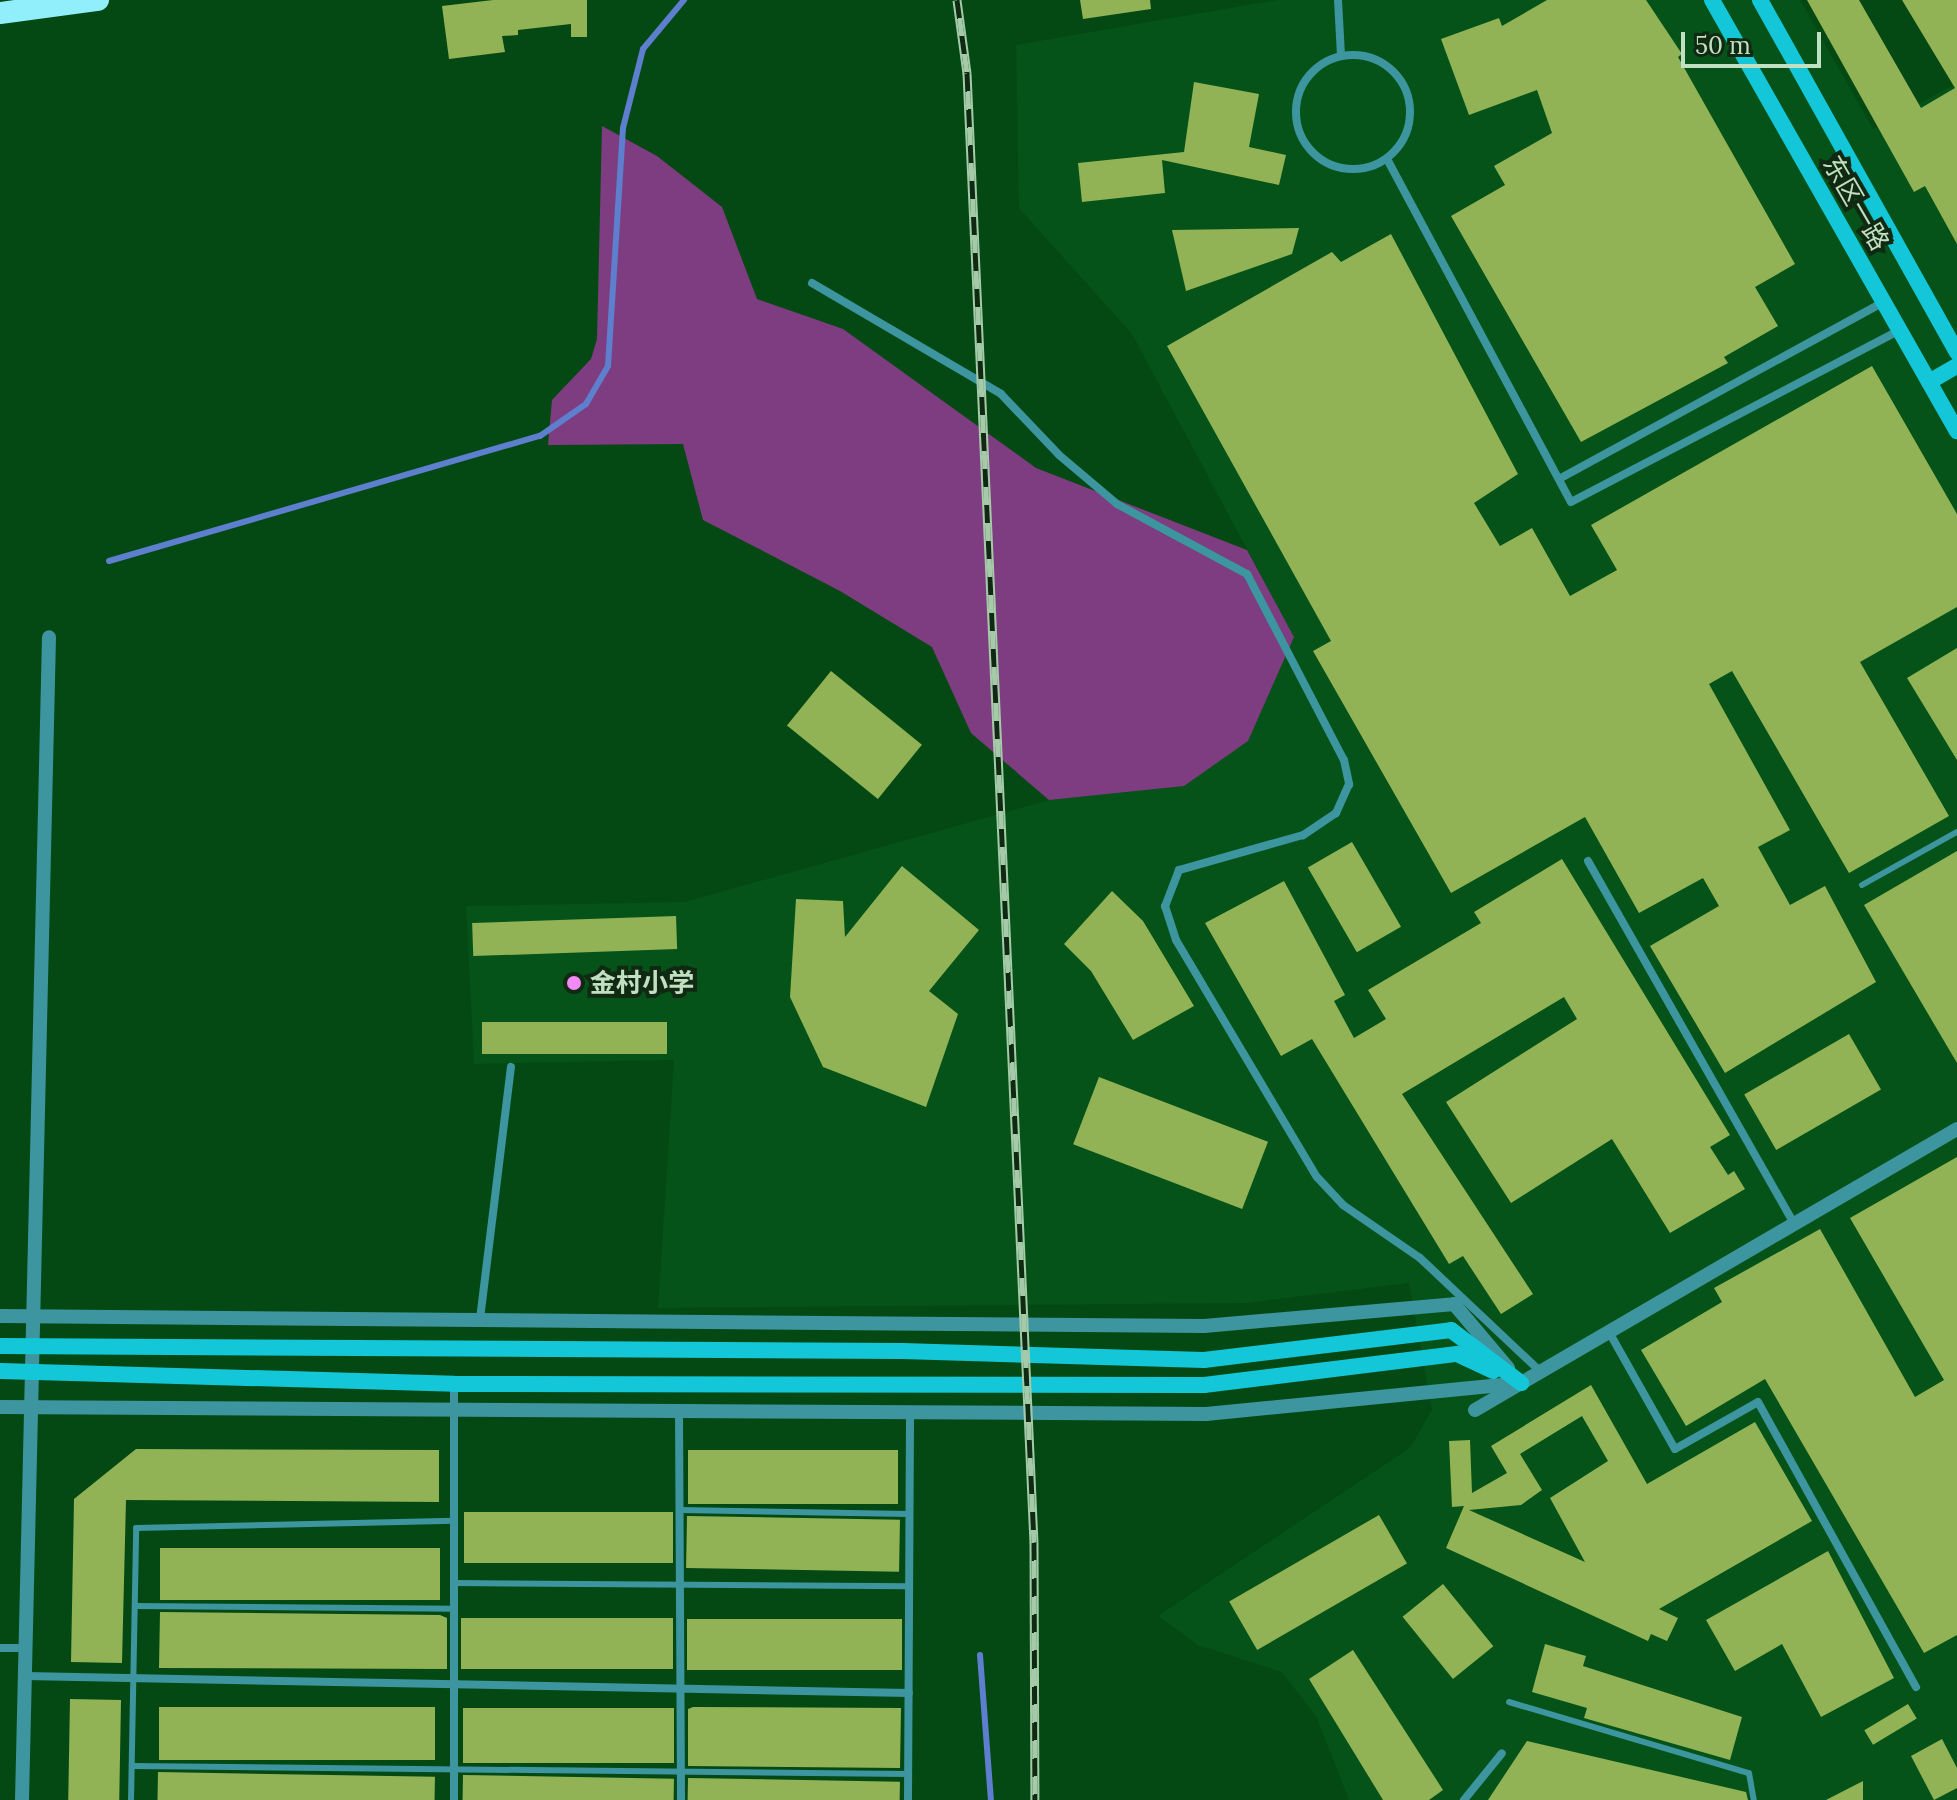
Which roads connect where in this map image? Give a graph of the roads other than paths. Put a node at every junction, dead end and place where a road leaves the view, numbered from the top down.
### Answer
1 (98, 0) edge
2 (1338, 0) edge
3 (1712, 0) edge
4 (1760, 0) edge
5 (0, 13) edge
6 (1341, 56) junction
7 (1387, 159) junction
8 (812, 283) dead end
9 (1885, 302) junction
10 (1900, 330) junction
11 (1957, 353) edge
12 (1957, 366) edge
13 (1929, 382) junction
14 (1957, 431) edge
15 (1559, 479) junction
16 (49, 637) dead end
17 (1957, 832) edge
18 (1588, 861) dead end
19 (1862, 885) dead end
20 (511, 1067) dead end
21 (1957, 1129) edge
22 (1794, 1224) junction
23 (0, 1316) edge
24 (34, 1316) junction
25 (480, 1319) junction
26 (1609, 1332) junction
27 (0, 1346) edge
28 (33, 1346) junction
29 (0, 1371) edge
30 (32, 1371) junction
31 (1541, 1372) junction
32 (1521, 1383) junction
33 (454, 1384) junction
34 (31, 1406) junction
35 (0, 1407) edge
36 (1475, 1410) dead end
37 (454, 1411) junction
38 (679, 1412) junction
39 (910, 1415) junction
40 (680, 1510) junction
41 (909, 1514) junction
42 (454, 1521) junction
43 (454, 1583) junction
44 (680, 1584) junction
45 (909, 1586) junction
46 (135, 1606) junction
47 (454, 1609) junction
48 (0, 1648) edge
49 (26, 1648) junction
50 (25, 1676) junction
51 (133, 1678) junction
52 (454, 1684) junction
53 (1916, 1687) dead end
54 (681, 1689) junction
55 (909, 1693) junction
56 (1509, 1702) dead end
57 (1502, 1753) dead end
58 (132, 1766) junction
59 (454, 1769) junction
60 (681, 1771) junction
61 (908, 1774) junction
62 (22, 1800) edge
63 (131, 1800) edge
64 (454, 1800) edge
65 (681, 1800) edge
66 (908, 1800) edge
67 (1464, 1800) edge
68 (1754, 1800) edge

1 - 5 highway
2 - 6 street
3 - 9 main road, 东区一路
4 - 11 main road, 东区一路
6 - 7 street
6 - 7 street
7 - 15 street
8 - 31 street
9 - 10 main road, 东区一路
9 - 15 street
10 - 13 main road, 东区一路
10 - 15 street
12 - 13 main road
13 - 14 main road, 东区一路
16 - 24 street
17 - 19 lane
18 - 22 street
20 - 25 street
21 - 22 street
22 - 26 street
23 - 24 street
24 - 25 street
24 - 28 street
25 - 32 street
26 - 31 street
26 - 53 street
27 - 28 main road
28 - 30 street
28 - 32 main road
29 - 30 main road
30 - 33 main road
30 - 34 street
31 - 32 street
32 - 33 main road
32 - 36 street
32 - 39 street
33 - 37 street
34 - 35 street
34 - 37 street
34 - 49 street
37 - 38 street
37 - 42 street
38 - 39 street
38 - 40 street
39 - 41 street
40 - 41 lane
40 - 44 street
41 - 45 street
42 - 43 street
42 - 46 lane
43 - 44 lane
43 - 47 street
44 - 45 lane
44 - 54 street
45 - 55 street
46 - 47 lane
46 - 51 lane
47 - 52 street
48 - 49 street
49 - 50 street
50 - 51 street
50 - 62 street
51 - 52 street
51 - 58 lane
52 - 54 street
52 - 59 street
54 - 55 street
54 - 60 street
55 - 61 street
56 - 68 lane
57 - 67 street
58 - 59 lane
58 - 63 lane
59 - 60 lane
59 - 64 street
60 - 61 lane
60 - 65 street
61 - 66 street

